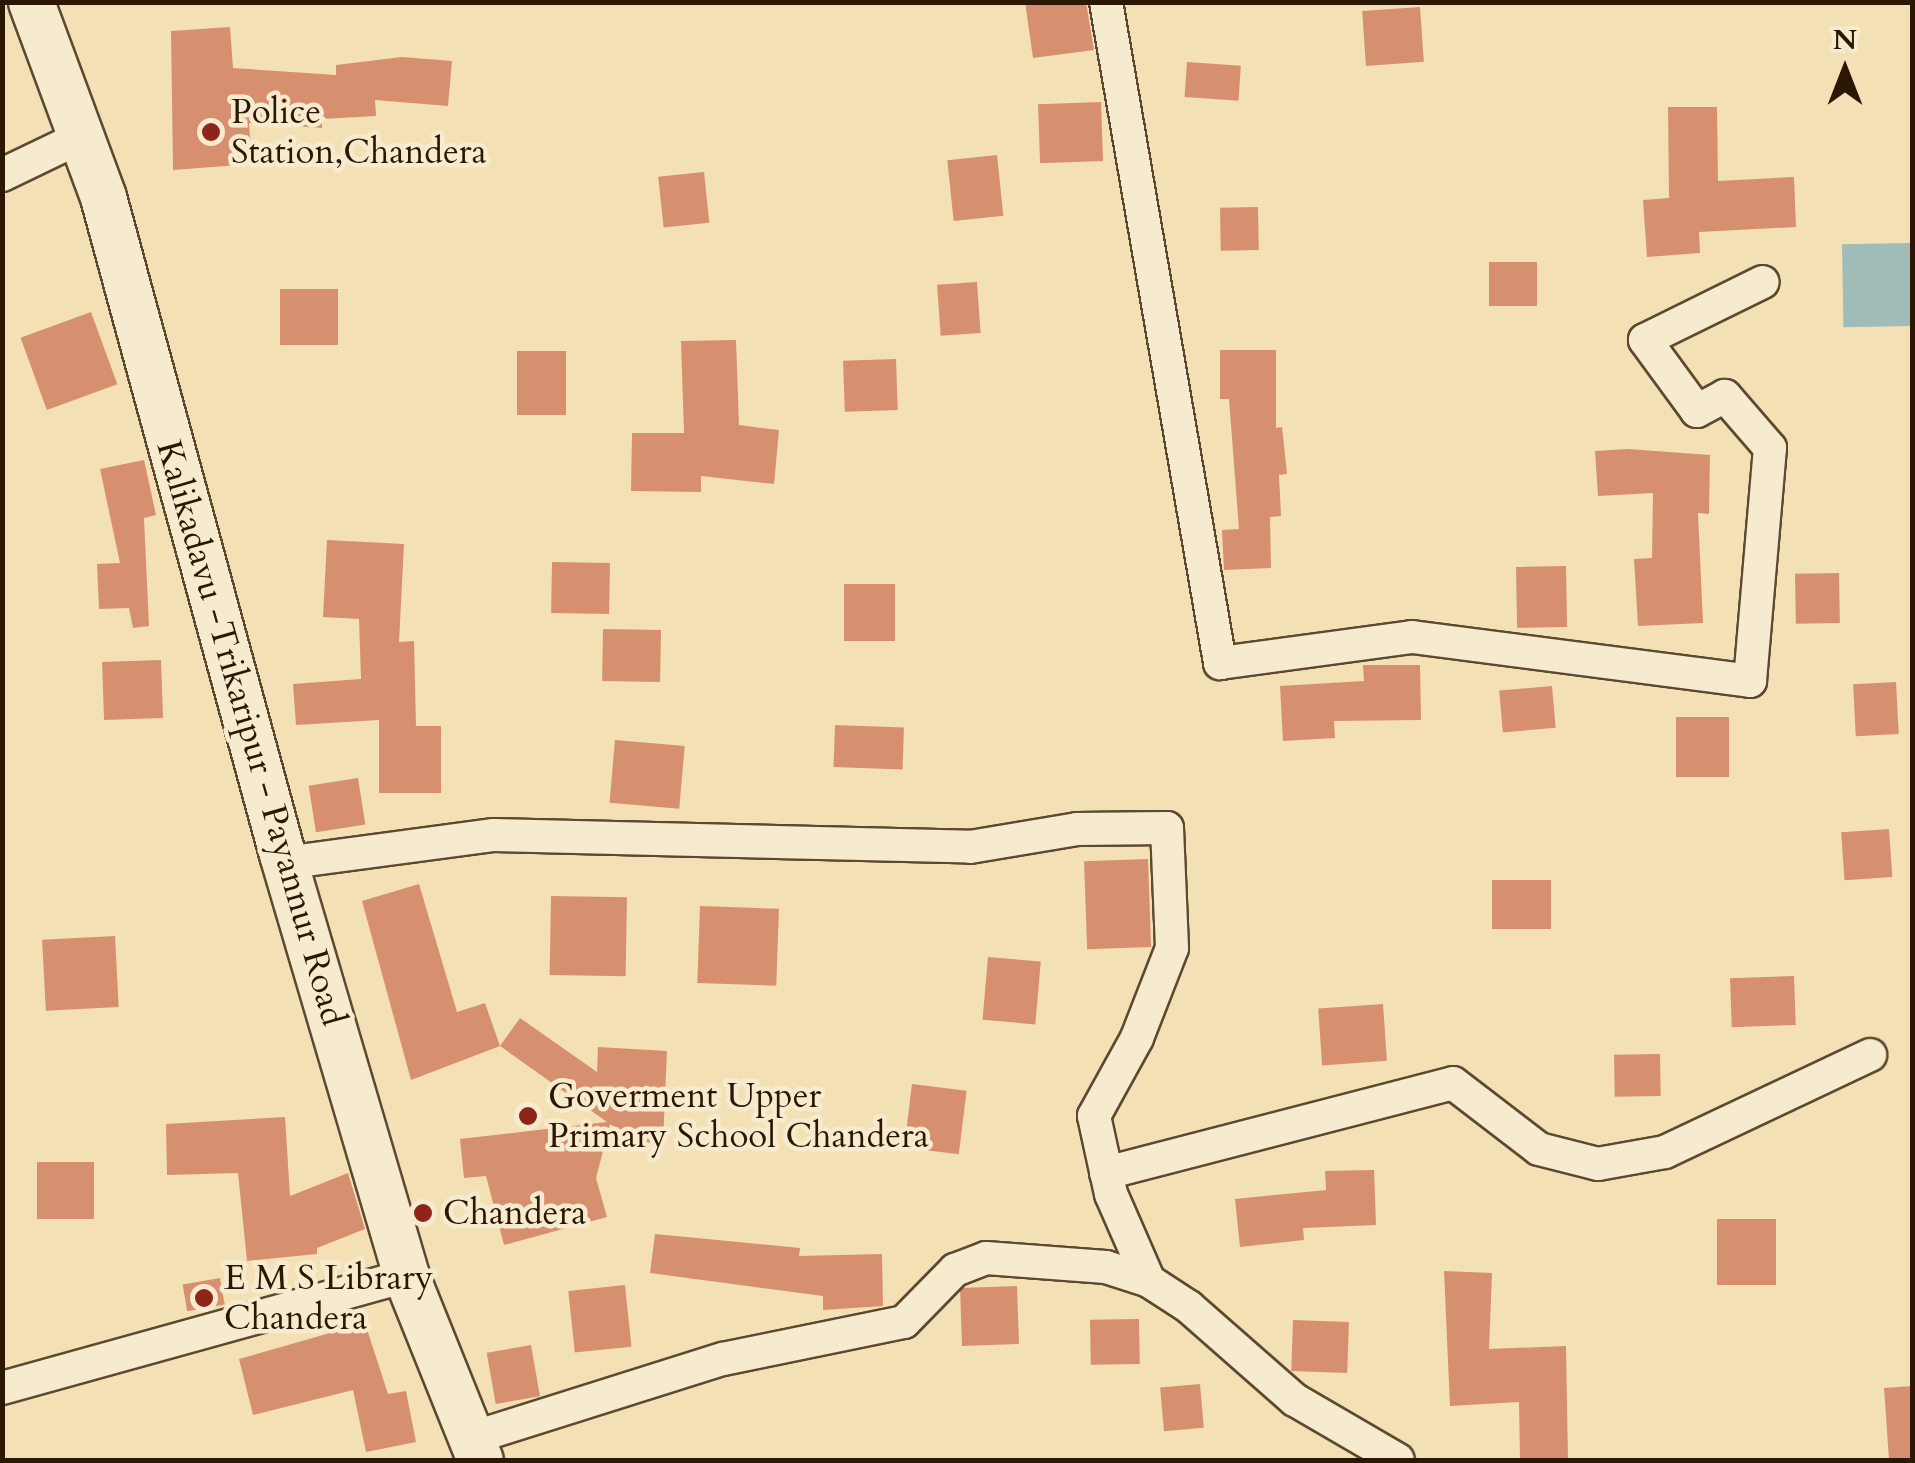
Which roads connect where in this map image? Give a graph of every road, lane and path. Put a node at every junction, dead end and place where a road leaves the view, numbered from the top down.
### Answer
1 (30, 2) edge
2 (1106, 2) edge
3 (80, 137) junction
4 (2, 175) edge
5 (1762, 282) dead end
6 (284, 863) junction
7 (1870, 1055) dead end
8 (1106, 1173) junction
9 (406, 1276) junction
10 (1149, 1281) junction
11 (2, 1388) edge
12 (476, 1449) edge
13 (1398, 1460) edge

1 - 3 main road, Kalikadavu -Trikaripur - Payannur Road
2 - 5 street
3 - 4 street
3 - 6 main road, Kalikadavu -Trikaripur - Payannur Road
6 - 8 street
6 - 9 main road, Kalikadavu -Trikaripur - Payannur Road
7 - 8 street
8 - 10 street
9 - 11 street
9 - 12 main road, Kalikadavu -Trikaripur - Payannur Road
10 - 12 street
10 - 13 street

